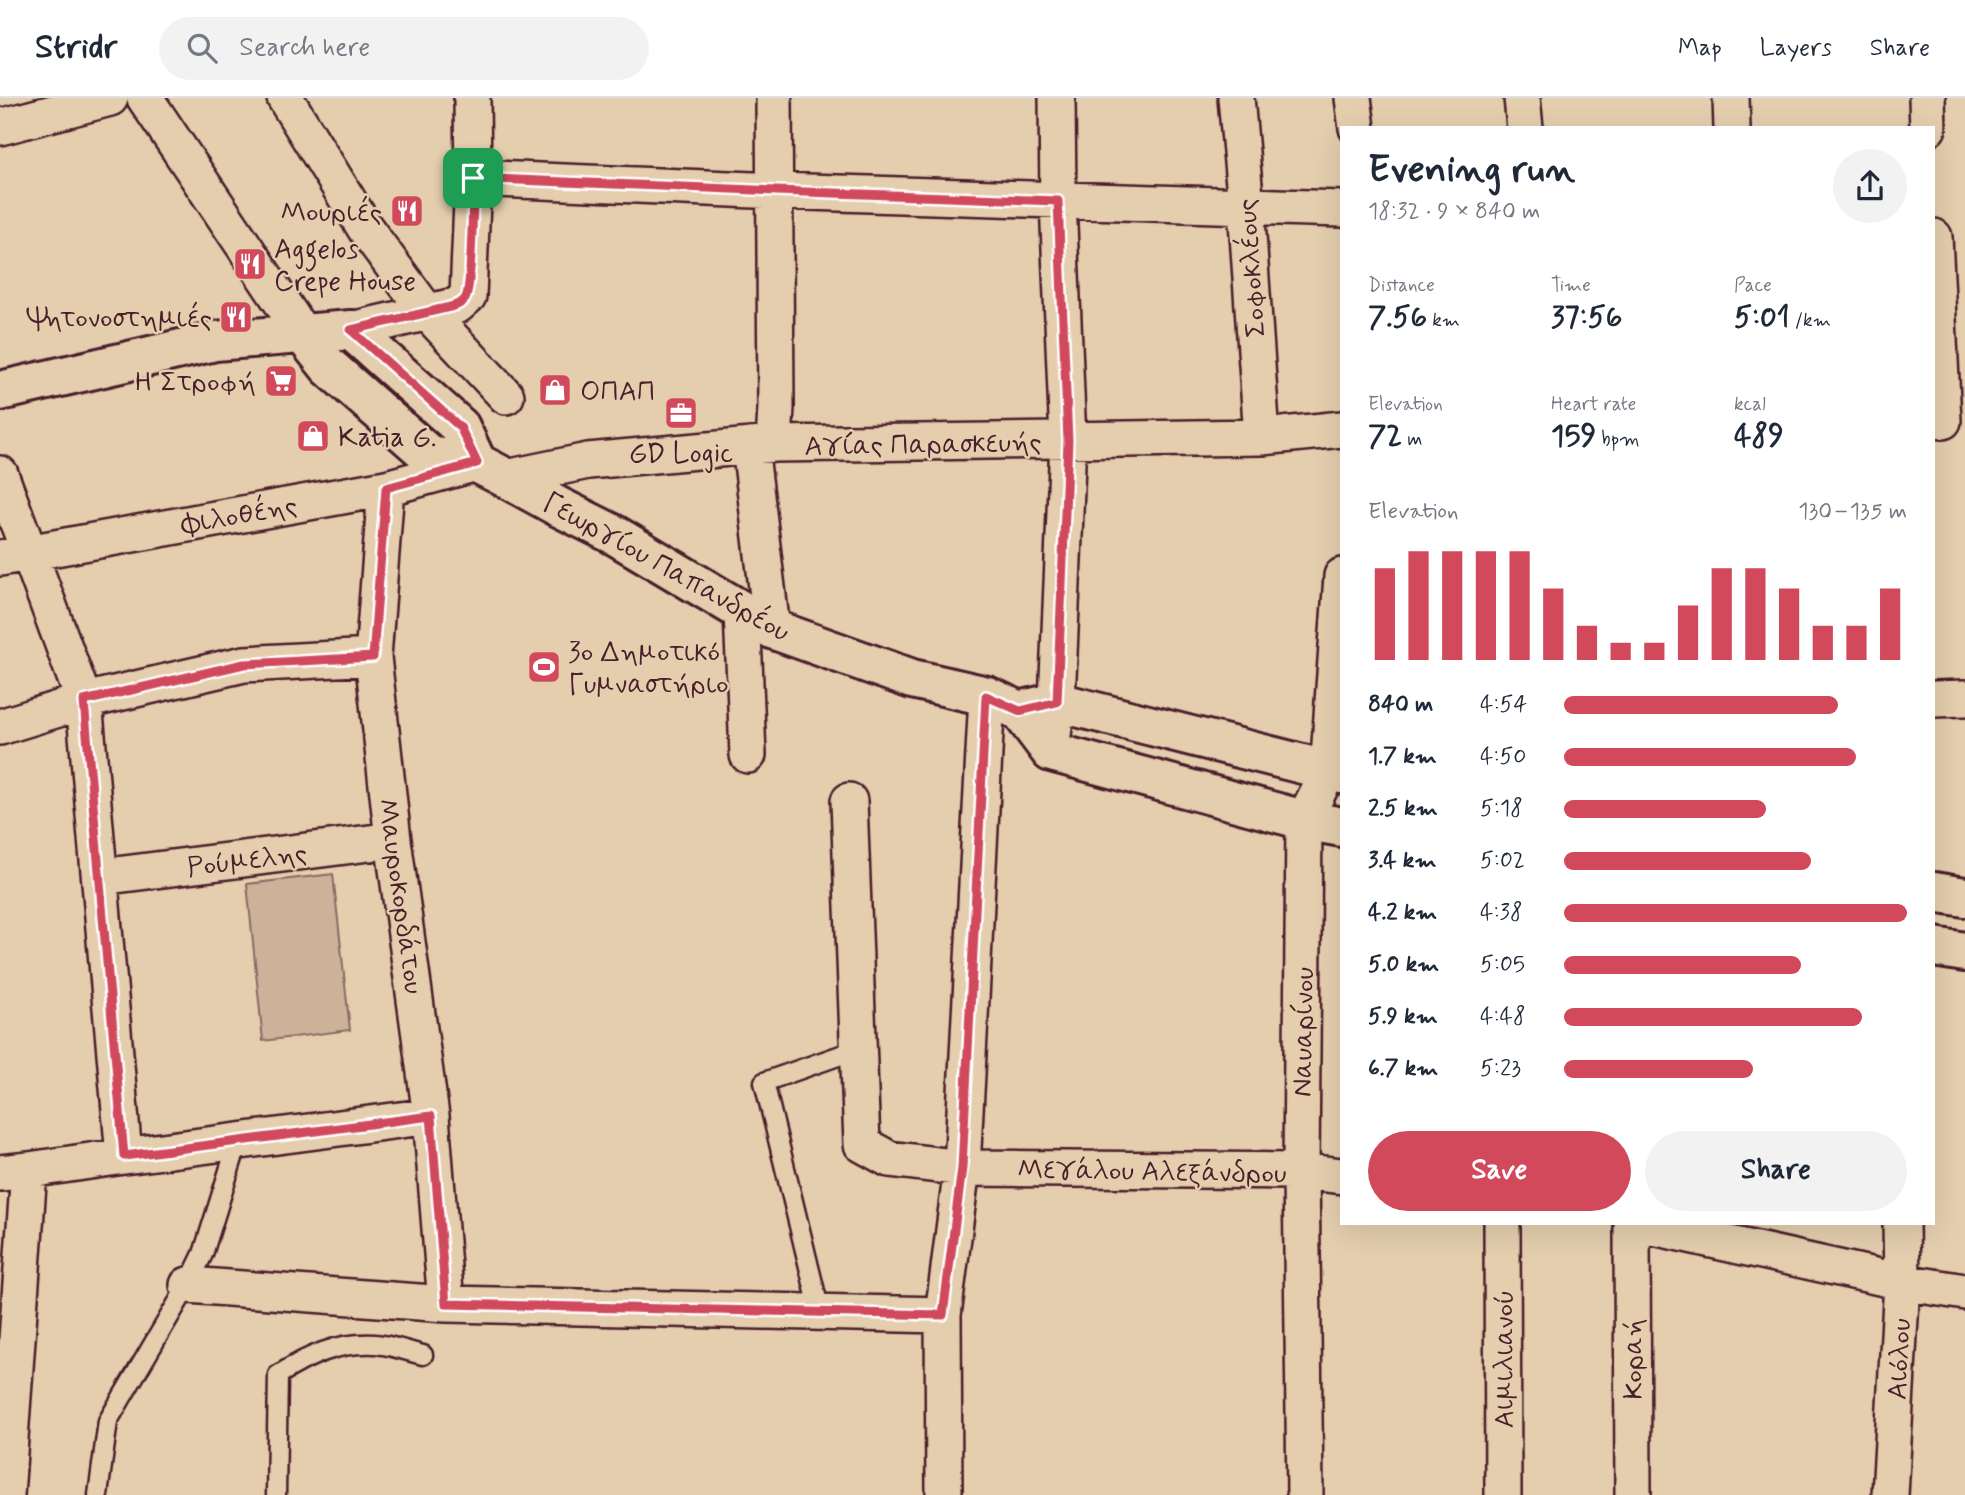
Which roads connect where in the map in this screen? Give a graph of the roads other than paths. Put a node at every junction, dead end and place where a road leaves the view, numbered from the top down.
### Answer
1 (110, 98) edge
2 (145, 98) edge
3 (285, 98) edge
4 (472, 98) edge
5 (774, 98) edge
6 (1056, 98) edge
7 (1236, 98) edge
8 (1353, 98) edge
9 (1522, 98) edge
10 (1731, 98) edge
11 (1927, 98) edge
12 (1357, 126) edge
13 (1525, 126) edge
14 (1732, 126) edge
15 (1928, 126) edge
16 (0, 127) edge
17 (473, 178) junction
18 (776, 191) junction
19 (1058, 201) junction
20 (1247, 206) junction
21 (1340, 209) edge
22 (1935, 251) edge
23 (427, 312) junction
24 (351, 330) junction
25 (303, 334) junction
26 (0, 391) edge
27 (506, 396) dead end
28 (1947, 421) edge
29 (1340, 429) edge
30 (1262, 438) junction
31 (1068, 441) junction
32 (762, 445) junction
33 (492, 470) junction
34 (0, 474) edge
35 (386, 488) junction
36 (14, 555) edge
37 (757, 621) junction
38 (1340, 632) edge
39 (373, 657) junction
40 (1965, 698) edge
41 (1935, 699) edge
42 (84, 701) junction
43 (1057, 702) junction
44 (1003, 704) junction
45 (0, 727) edge
46 (1051, 752) junction
47 (748, 755) dead end
48 (1335, 773) edge
49 (849, 801) dead end
50 (1304, 820) junction
51 (1340, 827) edge
52 (393, 840) junction
53 (100, 877) junction
54 (1935, 892) edge
55 (1965, 897) edge
56 (1935, 947) edge
57 (1965, 952) edge
58 (858, 1049) junction
59 (431, 1116) junction
60 (238, 1142) junction
61 (124, 1156) junction
62 (962, 1168) junction
63 (1301, 1171) junction
64 (15, 1172) edge
65 (1340, 1175) edge
66 (1502, 1225) edge
67 (1633, 1225) edge
68 (1642, 1225) edge
69 (1901, 1225) edge
70 (1902, 1282) junction
71 (188, 1285) junction
72 (1965, 1292) edge
73 (446, 1304) junction
74 (820, 1312) junction
75 (943, 1315) junction
76 (423, 1355) dead end
77 (4, 1447) edge
78 (6, 1495) edge
79 (99, 1495) edge
80 (276, 1495) edge
81 (944, 1495) edge
82 (1305, 1495) edge
83 (1503, 1495) edge
84 (1633, 1495) edge
85 (1890, 1495) edge

1 - 16 street
2 - 25 street, Γεωργίου Παπανδρέου
3 - 23 street
4 - 17 street
5 - 18 street
6 - 19 street
7 - 20 street, Σοφοκλέους
8 - 12 street
9 - 13 street
10 - 14 street
11 - 15 street
17 - 18 street
17 - 23 street
18 - 19 street
18 - 32 street
19 - 20 street
19 - 31 street
20 - 21 street
20 - 30 street, Σοφοκλέους
22 - 28 street
23 - 24 street
23 - 27 street
24 - 25 street
24 - 33 street
25 - 26 street
25 - 33 street, Γεωργίου Παπανδρέου
29 - 30 street, Αγίας Παρασκευής
30 - 31 street, Αγίας Παρασκευής
31 - 32 street, Αγίας Παρασκευής
31 - 43 street
32 - 33 street, Αγίας Παρασκευής
32 - 37 street
33 - 35 street, Φιλοθέης
33 - 37 street, Γεωργίου Παπανδρέου
34 - 36 street
35 - 36 street, Φιλοθέης
35 - 39 street, Μαυροκορδάτου
36 - 42 street
37 - 44 street, Γεωργίου Παπανδρέου
37 - 47 street
38 - 48 street, Ναυαρίνου
39 - 42 street
39 - 52 street, Μαυροκορδάτου
40 - 41 street
42 - 45 street
42 - 53 street
43 - 44 street, Γεωργίου Παπανδρέου
43 - 46 street
43 - 48 street, Γεωργίου Παπανδρέου
44 - 46 street
44 - 62 street
46 - 50 street
48 - 50 street, Ναυαρίνου
49 - 58 street
50 - 51 street
50 - 63 street, Ναυαρίνου
52 - 53 street, Ρούμελης
52 - 59 street, Μαυροκορδάτου
53 - 61 street
54 - 55 street
56 - 57 street
58 - 62 street, Μεγάλου Αλεξάνδρου
58 - 74 lane
59 - 60 street
59 - 73 street, Μαυροκορδάτου
60 - 61 street
60 - 71 lane
61 - 64 street
62 - 63 street, Μεγάλου Αλεξάνδρου
62 - 75 street
63 - 65 street, Μεγάλου Αλεξάνδρου
63 - 82 street, Ναυαρίνου
64 - 77 street
66 - 83 street, Αιμιλιανού
67 - 84 street, Κοραή
68 - 70 street
69 - 70 street, Αιόλου
70 - 72 street
70 - 85 street, Αιόλου
71 - 73 street
71 - 79 lane
73 - 74 street
74 - 75 street
75 - 81 street
76 - 80 lane
77 - 78 street

